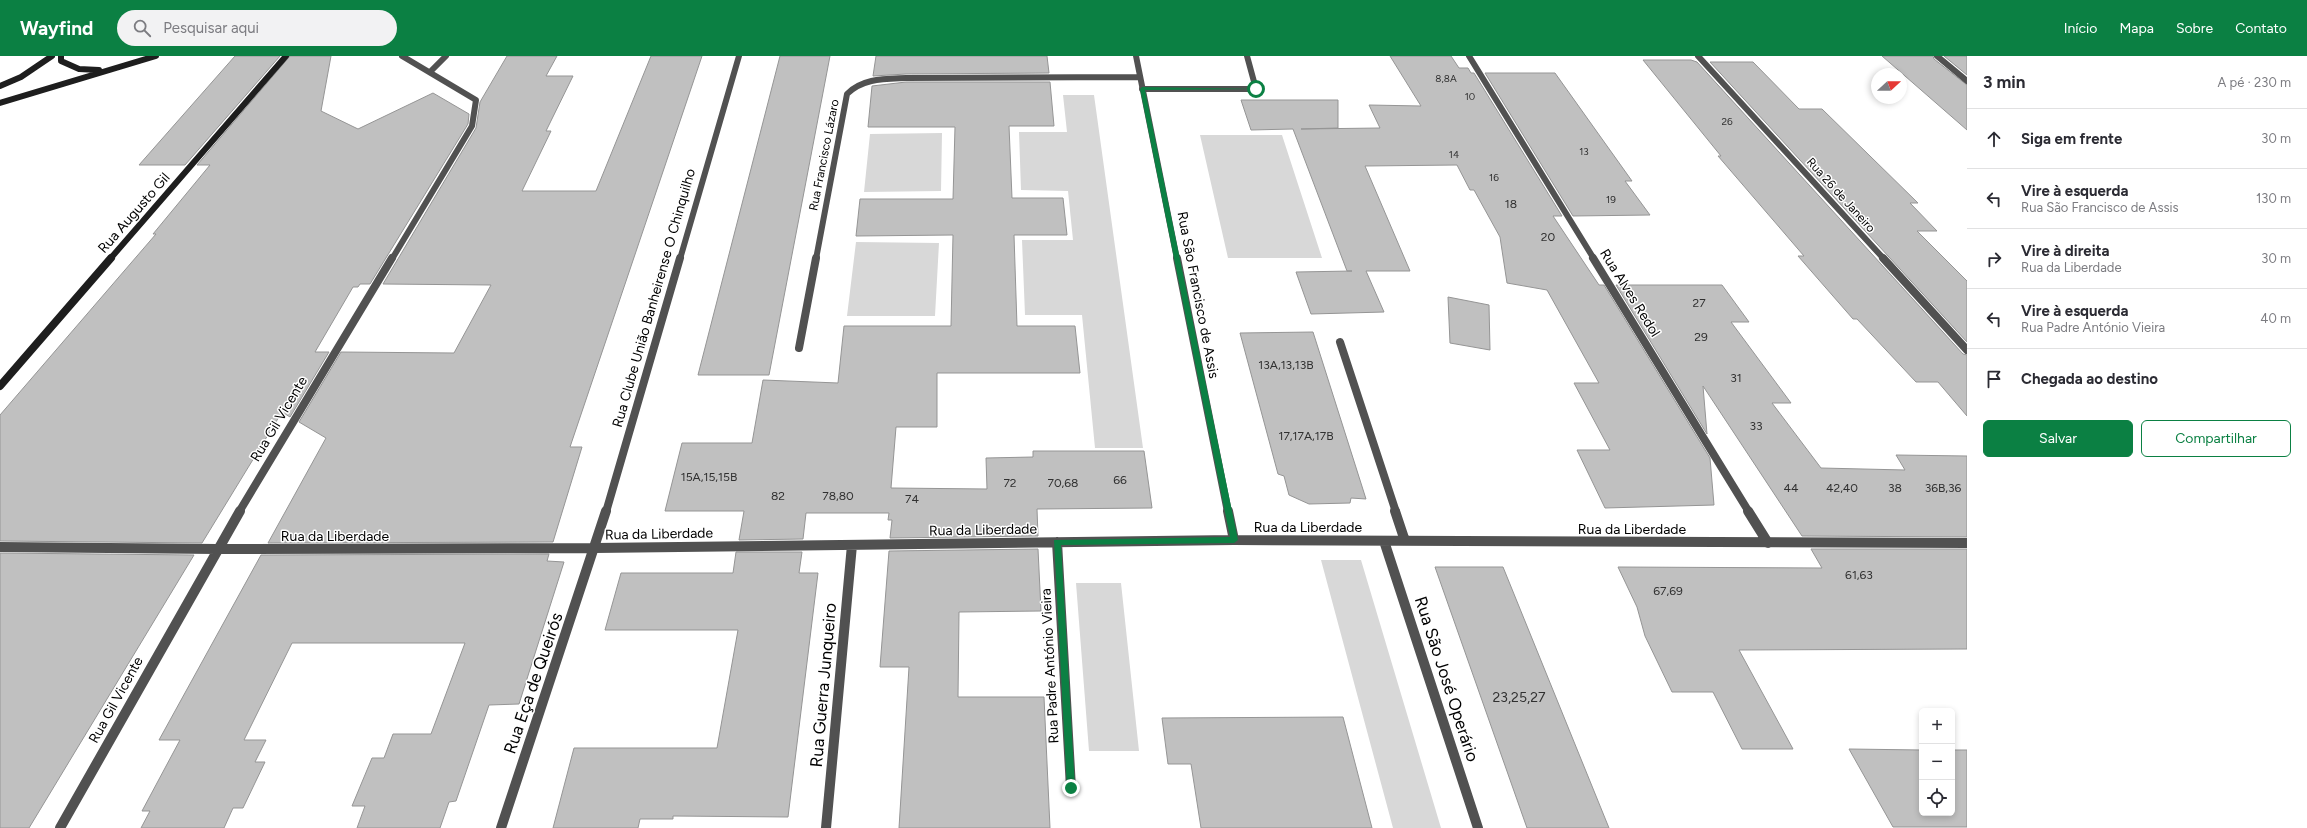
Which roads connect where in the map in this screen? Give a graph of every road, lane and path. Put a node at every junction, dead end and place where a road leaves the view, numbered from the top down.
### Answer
1 (52, 56) edge
2 (61, 56) edge
3 (156, 56) edge
4 (286, 56) edge
5 (402, 56) edge
6 (446, 56) edge
7 (738, 56) edge
8 (1136, 56) edge
9 (1246, 56) edge
10 (1469, 56) edge
11 (1698, 56) edge
12 (1937, 56) edge
13 (124, 67) junction
14 (430, 72) junction
15 (1140, 77) junction
16 (1967, 81) edge
17 (0, 86) edge
18 (1142, 89) junction
19 (0, 103) edge
20 (1340, 342) dead end
21 (799, 348) dead end
22 (1967, 350) edge
23 (0, 386) edge
24 (1234, 540) junction
25 (1384, 541) junction
26 (1405, 541) junction
27 (1057, 542) junction
28 (1768, 543) junction
29 (1967, 543) edge
30 (852, 545) junction
31 (0, 546) edge
32 (595, 548) junction
33 (217, 549) junction
34 (1071, 788) dead end
35 (60, 828) edge
36 (501, 828) edge
37 (826, 828) edge
38 (1478, 828) edge

1 - 17 main road
2 - 13 main road
3 - 13 main road
4 - 23 main road, Rua Augusto Gil
5 - 14 street, Rua Gil Vicente
6 - 14 street
7 - 32 street, Rua Clube União Banheirense O Chinquilho
8 - 15 street, Rua São Francisco de Assis
9 - 18 street
10 - 28 street, Rua Alves Redol
11 - 22 street, Rua 26 de Janeiro
12 - 16 street
13 - 19 main road
14 - 33 street, Rua Gil Vicente
15 - 18 street, Rua São Francisco de Assis
15 - 21 street, Rua Francisco Lázaro
18 - 24 street, Rua São Francisco de Assis
20 - 26 street
24 - 25 street, Rua da Liberdade
24 - 27 street, Rua da Liberdade
25 - 26 street, Rua da Liberdade
25 - 38 street, Rua São José Operário
26 - 28 street, Rua da Liberdade
27 - 30 street, Rua da Liberdade
27 - 34 street, Rua Padre António Vieira
28 - 29 street, Rua da Liberdade
30 - 32 street, Rua da Liberdade
30 - 37 street, Rua Guerra Junqueiro
31 - 33 street, Rua da Liberdade
32 - 33 street, Rua da Liberdade
32 - 36 street, Rua Eça de Queirós
33 - 35 street, Rua Gil Vicente

